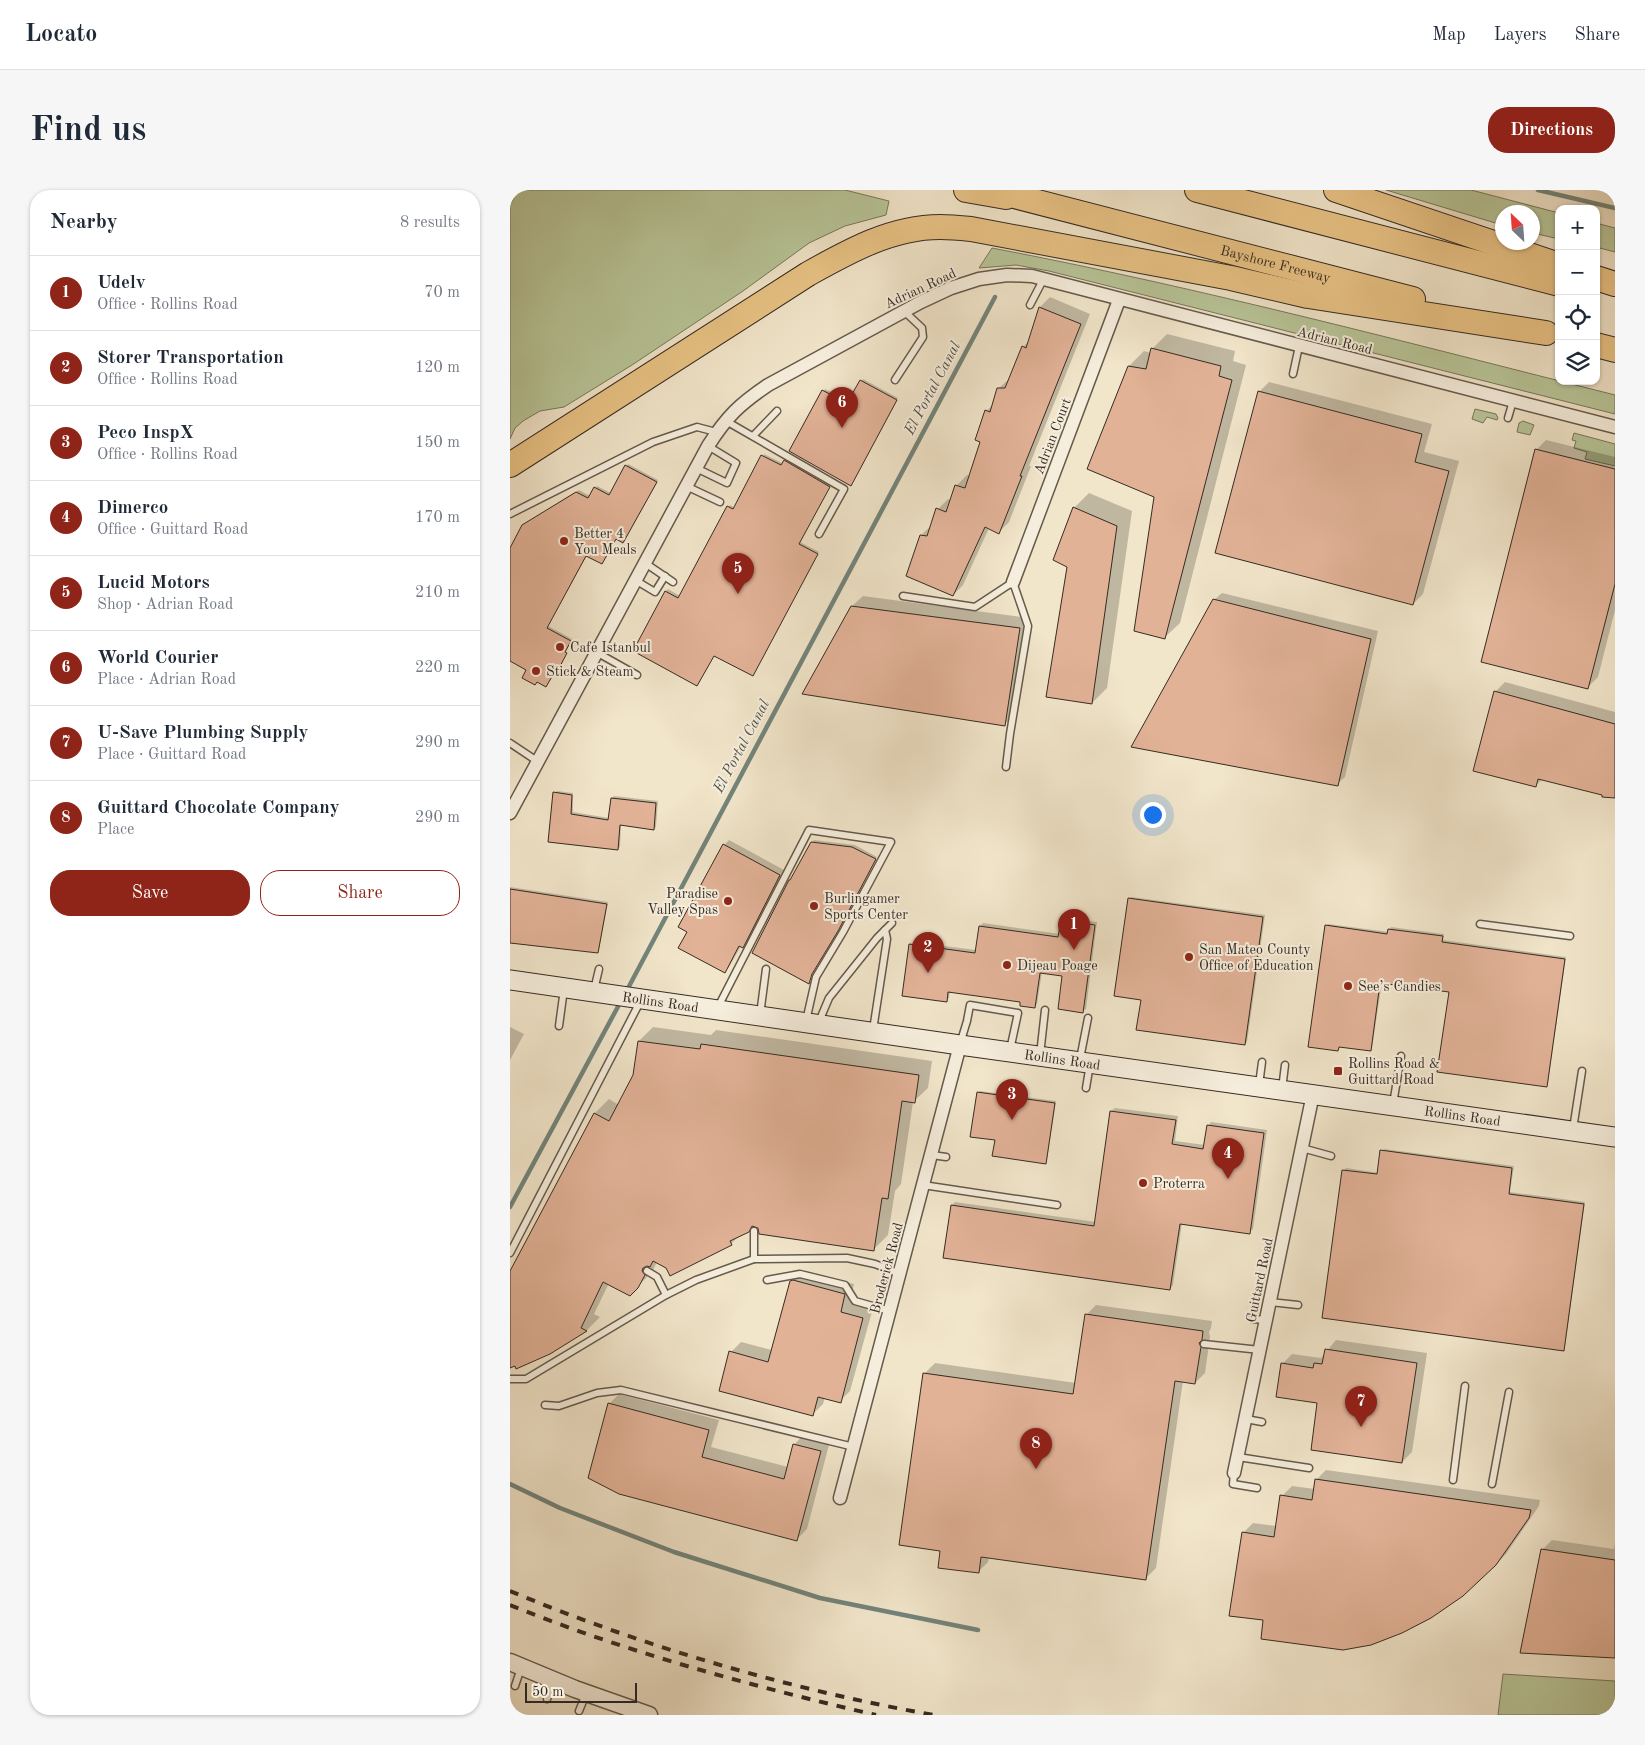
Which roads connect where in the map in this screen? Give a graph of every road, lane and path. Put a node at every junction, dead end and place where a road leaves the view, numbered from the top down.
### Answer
1 (966, 190) edge
2 (991, 190) edge
3 (1197, 190) edge
4 (1336, 190) edge
5 (1037, 202) junction
6 (1555, 264) edge
7 (1600, 279) edge
8 (1043, 280) junction
9 (1555, 283) edge
10 (1615, 284) edge
11 (1600, 295) edge
12 (1615, 299) edge
13 (1119, 300) junction
14 (1030, 305) dead end
15 (904, 311) junction
16 (1552, 334) edge
17 (1299, 346) junction
18 (1600, 347) edge
19 (1615, 350) edge
20 (1293, 374) dead end
21 (895, 380) dead end
22 (1512, 401) junction
23 (777, 411) dead end
24 (1508, 418) dead end
25 (724, 420) junction
26 (1615, 427) edge
27 (716, 432) junction
28 (753, 436) junction
29 (708, 446) junction
30 (510, 465) edge
31 (696, 468) junction
32 (686, 486) junction
33 (720, 502) dead end
34 (510, 514) edge
35 (819, 534) dead end
36 (645, 562) junction
37 (664, 576) junction
38 (635, 580) junction
39 (674, 582) dead end
40 (1013, 582) junction
41 (904, 596) dead end
42 (596, 652) junction
43 (637, 674) dead end
44 (510, 744) edge
45 (537, 761) junction
46 (1006, 767) dead end
47 (510, 813) edge
48 (892, 923) dead end
49 (1480, 924) dead end
50 (885, 930) junction
51 (1570, 936) dead end
52 (598, 969) dead end
53 (766, 969) dead end
54 (510, 980) edge
55 (564, 988) junction
56 (602, 993) junction
57 (638, 999) junction
58 (716, 1010) junction
59 (1045, 1010) dead end
60 (760, 1016) junction
61 (1088, 1018) dead end
62 (812, 1024) junction
63 (559, 1026) dead end
64 (873, 1033) junction
65 (960, 1045) junction
66 (1009, 1052) junction
67 (1040, 1056) junction
68 (1401, 1056) dead end
69 (1085, 1062) junction
70 (1262, 1062) dead end
71 (1285, 1065) dead end
72 (1582, 1071) dead end
73 (1258, 1086) junction
74 (1086, 1088) dead end
75 (1282, 1089) junction
76 (1314, 1094) junction
77 (1393, 1105) junction
78 (1573, 1131) junction
79 (1615, 1137) edge
80 (1302, 1148) junction
81 (932, 1155) junction
82 (1331, 1156) dead end
83 (946, 1157) dead end
84 (924, 1185) junction
85 (1057, 1204) dead end
86 (754, 1231) dead end
87 (510, 1253) edge
88 (754, 1259) junction
89 (647, 1271) dead end
90 (900, 1274) junction
91 (767, 1280) dead end
92 (666, 1295) junction
93 (1270, 1302) junction
94 (1298, 1305) dead end
95 (890, 1311) junction
96 (1252, 1319) dead end
97 (1266, 1320) junction
98 (1204, 1344) dead end
99 (1260, 1350) junction
100 (510, 1379) edge
101 (1465, 1386) dead end
102 (1509, 1392) dead end
103 (545, 1406) dead end
104 (1246, 1419) junction
105 (1262, 1422) dead end
106 (854, 1447) junction
107 (1238, 1457) junction
108 (1309, 1468) dead end
109 (1234, 1473) joint
110 (1453, 1480) dead end
111 (1492, 1484) dead end
112 (1257, 1488) dead end
113 (840, 1498) dead end
114 (516, 1665) edge
115 (554, 1681) junction
116 (515, 1686) dead end
117 (587, 1693) junction
118 (547, 1699) dead end
119 (579, 1711) dead end
120 (648, 1715) edge

1 - 5 highway
2 - 5 highway, Bayshore Freeway
3 - 9 highway
4 - 6 highway
5 - 16 highway, Bayshore Freeway
7 - 10 highway
8 - 13 street, Adrian Road
8 - 14 lane
8 - 15 street, Adrian Road
11 - 12 highway
13 - 17 street, Adrian Road
13 - 40 street, Adrian Court
15 - 21 lane
15 - 25 street, Adrian Road
16 - 30 highway
17 - 20 lane
17 - 22 street, Adrian Road
18 - 19 highway
22 - 24 lane
22 - 26 street, Adrian Road
23 - 28 lane
25 - 27 street, Adrian Road
25 - 28 lane
27 - 29 street, Adrian Road
27 - 34 lane
28 - 35 lane
29 - 31 street, Adrian Road
29 - 31 lane
31 - 32 street, Adrian Road
32 - 33 lane
32 - 36 street, Adrian Road
36 - 37 lane
36 - 38 street, Adrian Road
37 - 38 lane
37 - 39 lane
38 - 42 street, Adrian Road
40 - 41 lane
40 - 46 lane
42 - 43 lane
42 - 45 street, Adrian Road
44 - 45 lane
45 - 47 street, Adrian Road
48 - 50 lane
49 - 51 lane
50 - 62 lane
50 - 64 lane
52 - 56 lane
53 - 60 lane
54 - 55 main road, Rollins Road
55 - 56 main road, Rollins Road
55 - 63 lane
56 - 57 main road, Rollins Road
57 - 58 main road, Rollins Road
57 - 87 lane
58 - 60 main road, Rollins Road
58 - 62 lane
59 - 67 lane
60 - 62 main road, Rollins Road
61 - 69 lane
62 - 64 main road, Rollins Road
64 - 65 main road, Rollins Road
65 - 66 main road, Rollins Road
65 - 66 lane
65 - 81 street, Broderick Road
66 - 67 main road, Rollins Road
67 - 69 main road, Rollins Road
68 - 77 lane
69 - 73 main road, Rollins Road
69 - 74 lane
70 - 73 lane
71 - 75 lane
72 - 78 lane
73 - 75 main road, Rollins Road
75 - 76 main road, Rollins Road
76 - 77 main road, Rollins Road
76 - 80 street, Guittard Road
77 - 78 main road, Rollins Road
78 - 79 main road, Rollins Road
80 - 82 lane
80 - 93 street, Guittard Road
81 - 83 lane
81 - 84 street, Broderick Road
84 - 85 lane
84 - 90 street, Broderick Road
86 - 88 lane
88 - 90 lane
88 - 92 lane
89 - 92 lane
90 - 95 street, Broderick Road
91 - 95 lane
92 - 100 lane
93 - 94 lane
93 - 97 street, Guittard Road
95 - 106 street, Broderick Road
96 - 97 lane
97 - 99 street, Guittard Road
98 - 99 lane
99 - 104 street, Guittard Road
101 - 110 lane
102 - 111 lane
103 - 106 lane
104 - 105 lane
104 - 107 street, Guittard Road
106 - 113 street, Broderick Road
107 - 108 lane
107 - 109 street, Guittard Road
109 - 112 lane
114 - 115 street
114 - 116 lane
115 - 117 street
115 - 118 lane
117 - 119 lane
117 - 120 street

